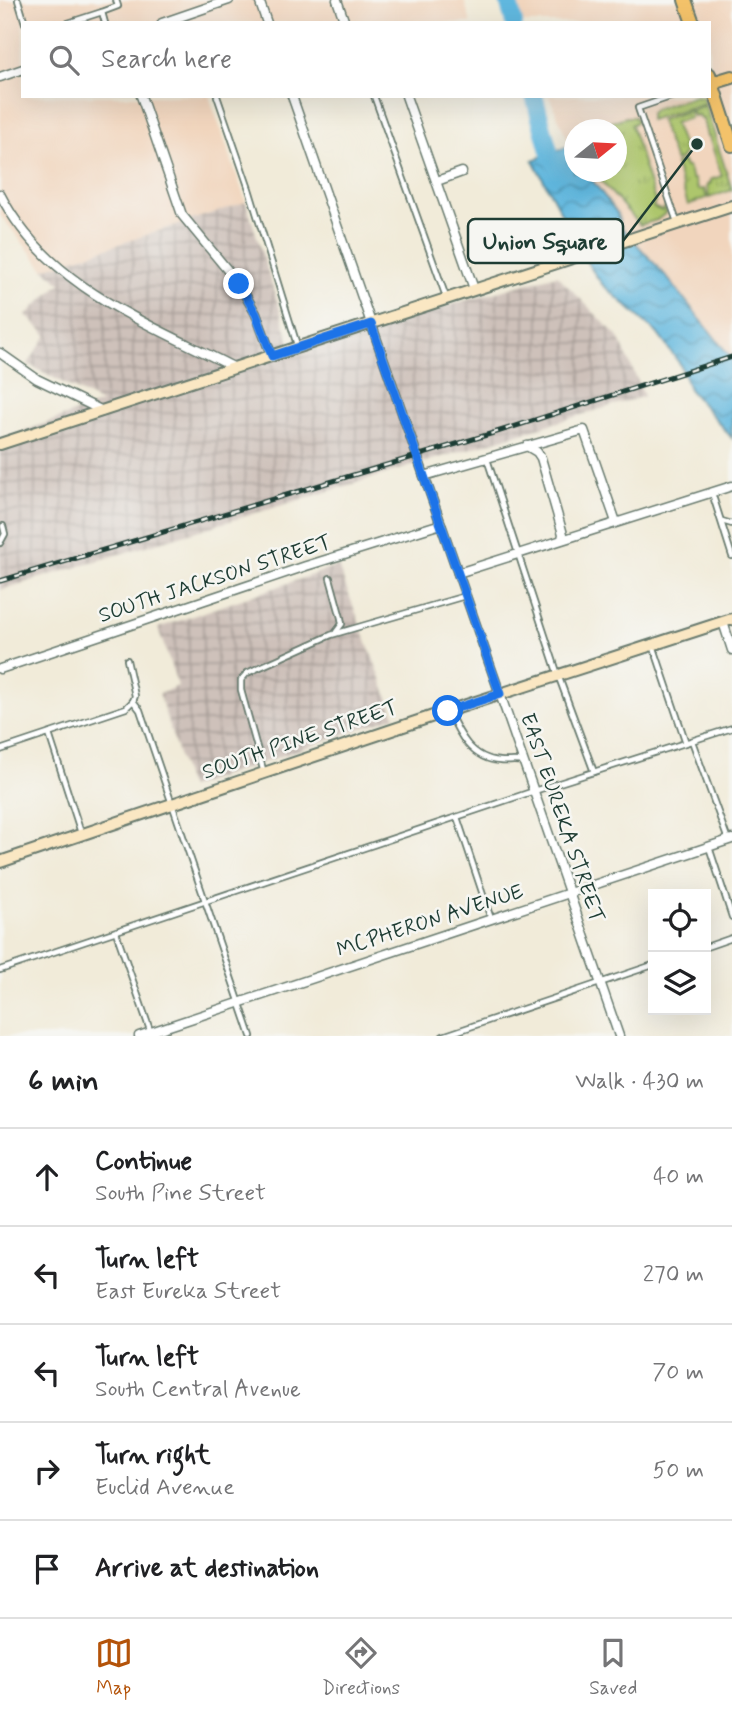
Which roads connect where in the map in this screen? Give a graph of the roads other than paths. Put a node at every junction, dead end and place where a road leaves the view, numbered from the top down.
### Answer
1 (18, 0) edge
2 (116, 0) edge
3 (229, 0) edge
4 (259, 0) edge
5 (337, 0) edge
6 (685, 0) edge
7 (102, 12) junction
8 (190, 18) edge
9 (24, 21) edge
10 (74, 21) edge
11 (104, 21) edge
12 (266, 21) edge
13 (344, 21) edge
14 (692, 21) edge
15 (21, 70) edge
16 (0, 77) edge
17 (732, 77) edge
18 (711, 80) edge
19 (711, 83) edge
20 (142, 98) edge
21 (218, 98) edge
22 (293, 98) edge
23 (375, 98) edge
24 (408, 98) edge
25 (667, 98) edge
26 (732, 145) edge
27 (462, 172) dead end
28 (436, 181) junction
29 (0, 194) edge
30 (732, 206) edge
31 (678, 224) junction
32 (474, 289) junction
33 (446, 298) junction
34 (371, 324) junction
35 (298, 348) junction
36 (0, 353) edge
37 (272, 356) junction
38 (236, 368) junction
39 (103, 411) junction
40 (0, 444) edge
41 (527, 446) junction
42 (486, 458) junction
43 (424, 476) junction
44 (732, 486) edge
45 (712, 492) junction
46 (721, 521) junction
47 (616, 522) junction
48 (441, 524) junction
49 (732, 524) edge
50 (3, 526) dead end
51 (562, 539) junction
52 (0, 543) edge
53 (518, 553) junction
54 (732, 553) edge
55 (458, 573) junction
56 (330, 578) dead end
57 (466, 595) junction
58 (727, 621) edge
59 (331, 635) junction
60 (653, 644) junction
61 (732, 650) edge
62 (127, 660) dead end
63 (0, 669) edge
64 (558, 675) junction
65 (500, 694) junction
66 (133, 701) junction
67 (448, 711) junction
68 (732, 729) edge
69 (49, 734) junction
70 (692, 741) junction
71 (685, 743) junction
72 (0, 750) edge
73 (523, 762) junction
74 (594, 772) junction
75 (264, 773) junction
76 (534, 791) junction
77 (171, 804) junction
78 (457, 817) junction
79 (81, 834) junction
80 (730, 839) edge
81 (708, 846) junction
82 (0, 862) edge
83 (569, 893) junction
84 (205, 902) junction
85 (732, 917) edge
86 (491, 919) junction
87 (116, 932) junction
88 (732, 938) edge
89 (711, 945) edge
90 (648, 967) edge
91 (0, 970) edge
92 (600, 983) junction
93 (239, 1003) junction
94 (152, 1034) edge
95 (139, 1036) edge
96 (251, 1036) edge
97 (443, 1036) edge
98 (619, 1036) edge

1 - 9 lane
2 - 7 lane
3 - 8 street
4 - 12 street
5 - 13 street
6 - 14 main road
7 - 10 lane
7 - 11 lane
15 - 16 street
17 - 18 main road
19 - 26 main road
20 - 37 street
21 - 35 lane
22 - 34 street, EAST EUREKA STREET
23 - 33 lane
24 - 28 street
25 - 31 lane
27 - 28 street
28 - 32 street
29 - 38 street
30 - 31 street
31 - 32 street
32 - 33 street
33 - 34 street
34 - 35 street
34 - 43 street, EAST EUREKA STREET
35 - 37 street
36 - 39 street
37 - 38 street
38 - 39 street
39 - 40 street
41 - 42 street
41 - 47 street
41 - 51 street
42 - 43 street
42 - 53 lane
43 - 48 street, EAST EUREKA STREET
44 - 45 street
45 - 46 lane
45 - 47 street
46 - 49 lane
46 - 54 lane
47 - 51 street
48 - 55 street, EAST EUREKA STREET
48 - 63 street, SOUTH JACKSON STREET
50 - 52 lane
51 - 53 street
53 - 55 street
53 - 64 lane
55 - 57 street, EAST EUREKA STREET
56 - 59 lane
57 - 59 lane
57 - 65 street, EAST EUREKA STREET
58 - 60 street, SOUTH PINE STREET
58 - 61 street
59 - 75 lane
60 - 64 street, SOUTH PINE STREET
60 - 71 lane
62 - 66 lane
64 - 65 street, SOUTH PINE STREET
64 - 74 lane
65 - 67 street, SOUTH PINE STREET
65 - 73 street, EAST EUREKA STREET
66 - 69 lane
66 - 77 lane
67 - 73 lane
67 - 75 street, SOUTH PINE STREET
68 - 70 lane
69 - 72 lane
69 - 79 lane
70 - 71 lane
70 - 80 lane
71 - 74 lane
73 - 76 street, EAST EUREKA STREET
74 - 76 lane
75 - 77 street, SOUTH PINE STREET
76 - 78 lane
76 - 83 street, EAST EUREKA STREET
77 - 79 street, SOUTH PINE STREET
77 - 84 lane
78 - 84 lane
78 - 86 lane
79 - 82 street, SOUTH PINE STREET
80 - 81 street, MCPHERON AVENUE
81 - 83 street, MCPHERON AVENUE
81 - 85 lane
83 - 86 street, MCPHERON AVENUE
83 - 92 street, EAST EUREKA STREET
84 - 87 lane
84 - 93 lane
86 - 93 street, MCPHERON AVENUE
87 - 91 lane
87 - 94 lane
88 - 89 lane
90 - 92 lane
92 - 97 lane
92 - 98 street, EAST EUREKA STREET
93 - 94 street, MCPHERON AVENUE
93 - 96 lane
94 - 95 street, MCPHERON AVENUE

